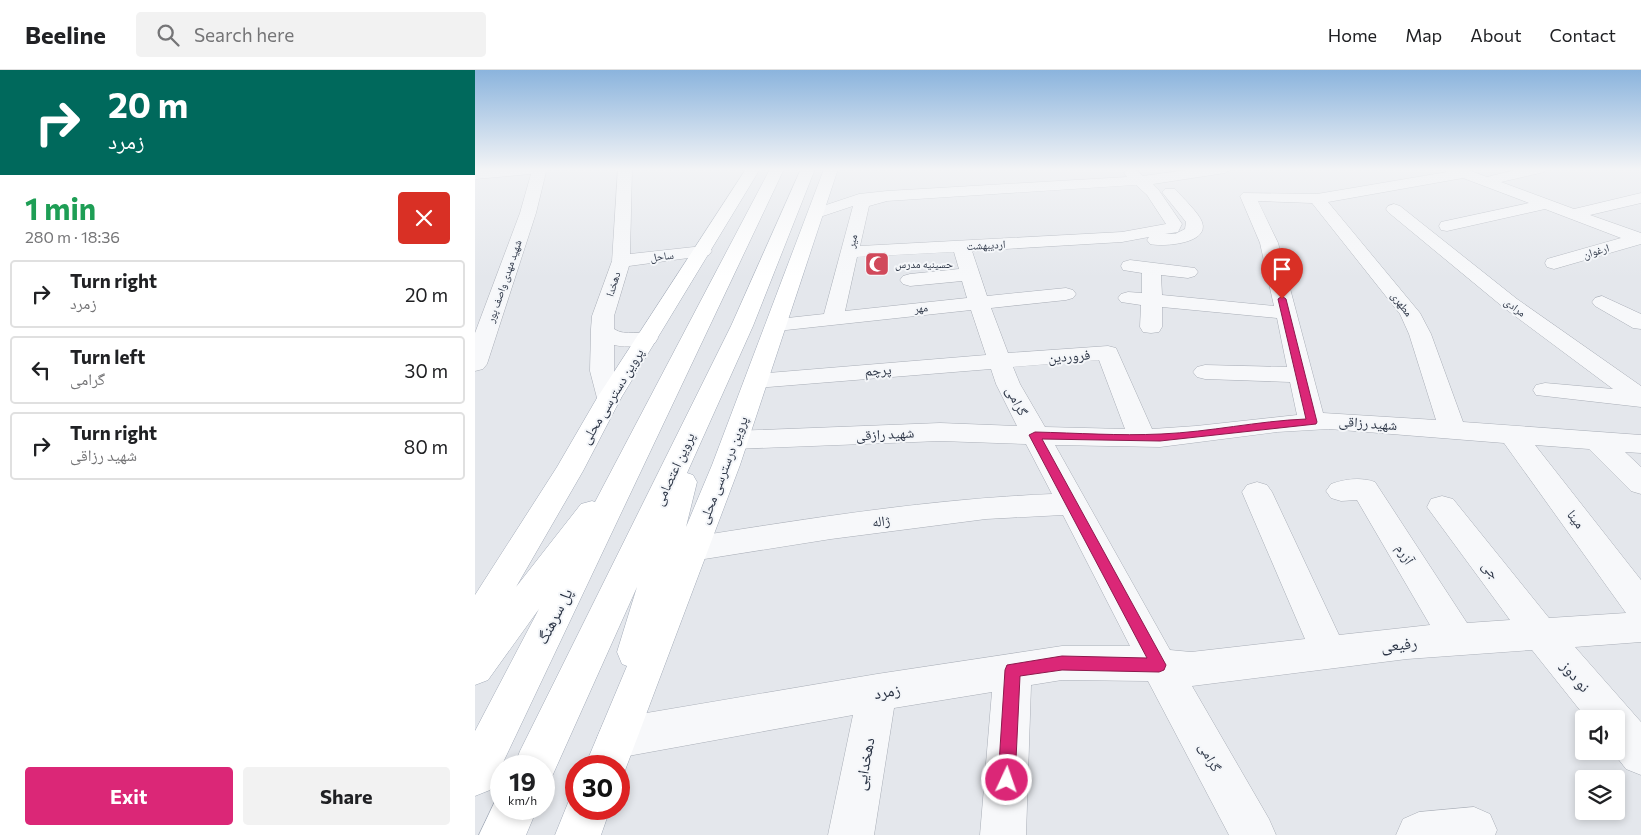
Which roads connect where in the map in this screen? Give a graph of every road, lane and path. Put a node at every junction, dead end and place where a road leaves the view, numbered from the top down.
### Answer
1 (531, 205) edge
2 (623, 205) edge
3 (732, 205) edge
4 (760, 205) edge
5 (815, 205) edge
6 (820, 205) edge
7 (842, 205) edge
8 (861, 205) edge
9 (1176, 205) edge
10 (1252, 205) edge
11 (1322, 205) edge
12 (1543, 205) edge
13 (1548, 205) edge
14 (1612, 205) edge
15 (1394, 209) dead end
16 (817, 213) junction
17 (1572, 214) junction
18 (1447, 226) dead end
19 (1639, 239) edge
20 (703, 251) junction
21 (849, 252) junction
22 (621, 260) junction
23 (1554, 263) dead end
24 (1130, 266) dead end
25 (1153, 269) junction
26 (1188, 272) dead end
27 (970, 274) junction
28 (910, 280) dead end
29 (1066, 294) dead end
30 (1128, 298) dead end
31 (1152, 300) junction
32 (1602, 302) dead end
33 (1285, 313) junction
34 (833, 318) junction
35 (1641, 323) edge
36 (777, 324) junction
37 (1151, 327) dead end
38 (603, 329) junction
39 (647, 338) junction
40 (1000, 362) junction
41 (475, 364) edge
42 (1205, 372) dead end
43 (1300, 375) junction
44 (757, 381) junction
45 (1545, 390) dead end
46 (609, 398) junction
47 (1641, 399) edge
48 (706, 402) junction
49 (1312, 422) junction
50 (1452, 429) junction
51 (1511, 433) junction
52 (1035, 435) junction
53 (1142, 438) junction
54 (735, 440) junction
55 (1597, 440) junction
56 (1641, 444) edge
57 (633, 457) junction
58 (1641, 484) edge
59 (1341, 491) dead end
60 (1257, 492) dead end
61 (1071, 504) junction
62 (1442, 507) dead end
63 (692, 549) junction
64 (1641, 606) edge
65 (475, 625) edge
66 (1641, 627) edge
67 (1539, 633) junction
68 (1457, 639) junction
69 (1329, 652) junction
70 (1159, 665) junction
71 (475, 668) edge
72 (1013, 670) junction
73 (877, 692) junction
74 (1604, 710) edge
75 (1625, 735) edge
76 (1641, 754) edge
77 (540, 755) edge
78 (609, 755) edge
79 (609, 755) edge
80 (616, 755) edge
81 (475, 775) edge
82 (584, 820) edge
83 (1474, 830) dead end
84 (578, 835) edge
85 (851, 835) edge
86 (1003, 835) edge
87 (1253, 835) edge
88 (1419, 835) edge

1 - 41 street, شهید مهدی واصف پور
2 - 22 street, دهخدا
3 - 20 main road, پروین دسترسی محلی
4 - 57 main road
5 - 48 main road, پروین اعتصامی
6 - 16 main road, پروین درسترسی محلی
7 - 16 street
8 - 21 street, میر
9 - 27 street, اردیبهشت
10 - 33 street
11 - 50 street, مطهری
12 - 18 street
13 - 17 street
14 - 17 street
15 - 47 street, مرادی
16 - 36 main road, پروین درسترسی محلی
17 - 19 street
19 - 23 street, ارغوان
20 - 22 street, ساحل
20 - 39 main road, پروین دسترسی محلی
21 - 27 street, اردیبهشت
21 - 34 street, میر
22 - 38 street, دهخدا
24 - 25 street
25 - 26 street
25 - 31 street
27 - 28 street
27 - 29 street, مهر
27 - 34 street, مهر
27 - 40 street, گرامی
30 - 31 street
31 - 33 street
31 - 37 street
32 - 35 street
33 - 43 street
34 - 36 street, مهر
36 - 44 main road, پروین درسترسی محلی
38 - 39 street
38 - 46 street, دهخدا
39 - 46 main road, پروین دسترسی محلی
40 - 44 street, پرچم
40 - 52 street, گرامی
40 - 53 street, فروردین
42 - 43 street
43 - 49 street
44 - 54 main road, پروین درسترسی محلی
45 - 47 street
46 - 65 main road, پروین دسترسی محلی
48 - 77 main road, پروین اعتصامی
48 - 78 main road
49 - 50 street, شهید رزاقی
49 - 53 street, شهید رزاقی
50 - 51 street, شهید رزاقی
51 - 55 street, شهید رزاقی
51 - 64 street, مینا
52 - 53 street, شهید رزاقی
52 - 54 street, شهید رازقی
52 - 61 street, گرامی
54 - 63 main road, پروین درسترسی محلی
55 - 56 street, شهید رزاقی
55 - 58 street
57 - 71 main road
57 - 81 main road, پل سرهنگ
59 - 68 street, آزرم
60 - 69 street
61 - 63 street, ژاله
61 - 70 street, گرامی
62 - 67 street, جی
63 - 79 main road, پروین درسترسی محلی
66 - 67 street, رفیعی
67 - 68 street, رفیعی
67 - 74 street, نو دوز
68 - 69 street, رفیعی
69 - 70 street, رفیعی
70 - 72 street, زمرد
70 - 87 street, گرامی
72 - 73 street, زمرد
72 - 86 street
73 - 80 street, زمرد
73 - 85 street, دهخدایی
75 - 76 street
82 - 84 main road
83 - 88 street

